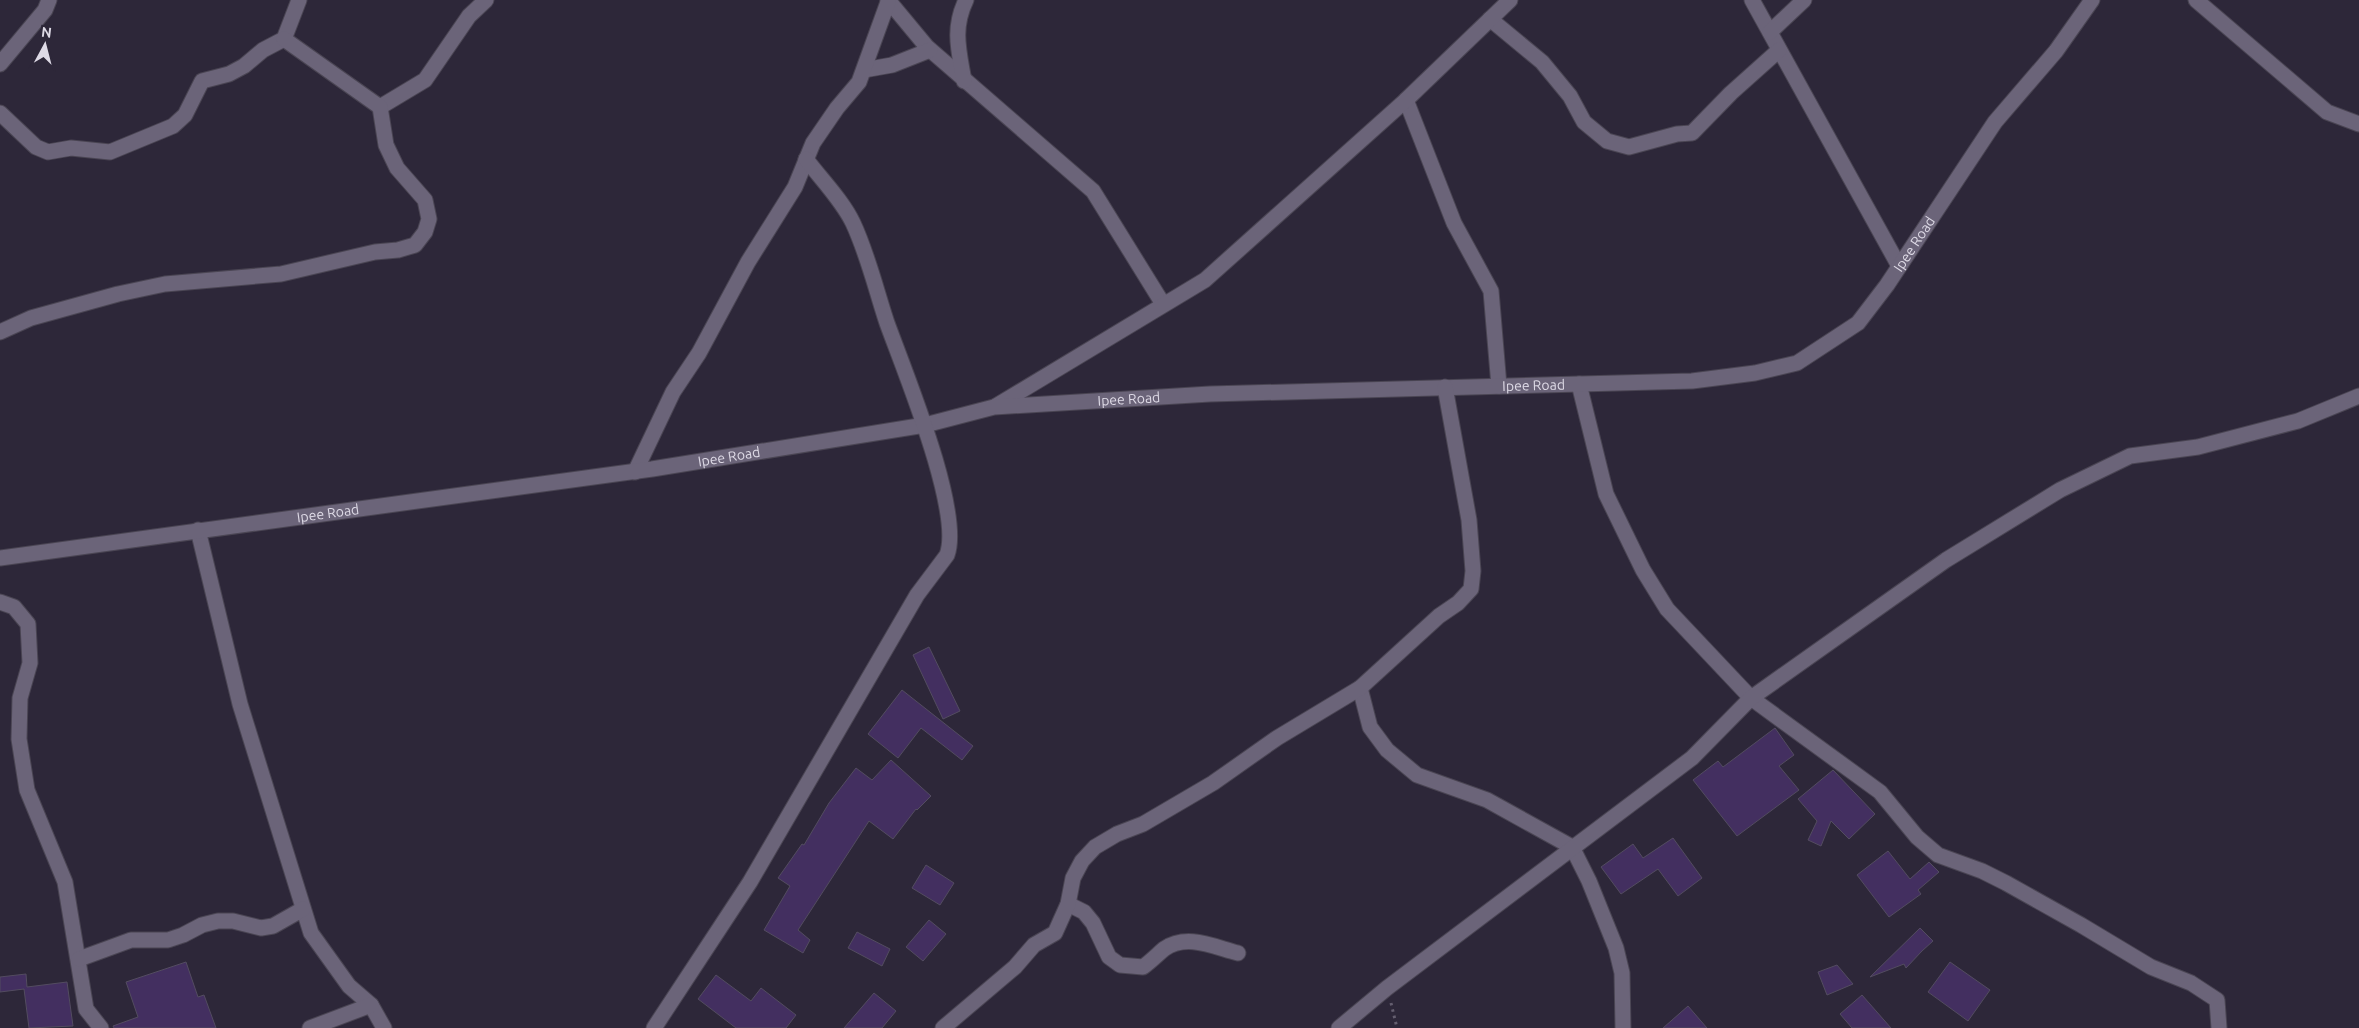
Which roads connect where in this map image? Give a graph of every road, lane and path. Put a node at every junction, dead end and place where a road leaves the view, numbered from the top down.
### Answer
1 (49, 0) edge
2 (299, 0) edge
3 (486, 0) edge
4 (966, 0) edge
5 (1510, 0) edge
6 (1752, 0) edge
7 (1804, 0) edge
8 (2092, 0) edge
9 (2196, 0) edge
10 (888, 1) edge
11 (1490, 19) junction
12 (1770, 32) junction
13 (284, 39) junction
14 (930, 50) junction
15 (1779, 50) junction
16 (0, 64) edge
17 (864, 70) junction
18 (964, 81) junction
19 (1406, 100) junction
20 (380, 107) junction
21 (0, 113) edge
22 (2359, 124) edge
23 (806, 159) junction
24 (1899, 266) junction
25 (1163, 304) junction
26 (0, 332) edge
27 (1579, 384) junction
28 (1499, 386) junction
29 (1445, 387) junction
30 (2359, 396) edge
31 (994, 407) junction
32 (925, 425) junction
33 (635, 472) junction
34 (198, 530) junction
35 (0, 558) edge
36 (0, 602) edge
37 (1360, 688) junction
38 (1751, 698) junction
39 (1572, 848) junction
40 (1068, 904) junction
41 (303, 909) junction
42 (1238, 953) dead end
43 (79, 958) junction
44 (1387, 988) junction
45 (372, 1005) junction
46 (101, 1028) edge
47 (310, 1028) edge
48 (384, 1028) edge
49 (654, 1028) edge
50 (943, 1028) edge
51 (1339, 1028) edge
52 (1397, 1028) edge
53 (1624, 1028) edge
54 (2219, 1028) edge

1 - 16 street
2 - 13 street
3 - 20 street
4 - 18 street
5 - 11 street
6 - 12 street
7 - 12 street
8 - 24 street, Ipee Road
9 - 22 street
10 - 14 street
10 - 17 street
11 - 15 street
11 - 19 street
12 - 15 street
13 - 20 street
13 - 21 street
14 - 17 street
14 - 18 street
15 - 24 street
17 - 23 street
18 - 25 street
19 - 25 street
19 - 28 street
20 - 26 street
23 - 32 street
23 - 33 street
24 - 27 street, Ipee Road
25 - 31 street
27 - 28 street, Ipee Road
27 - 38 street
28 - 29 street, Ipee Road
29 - 31 street, Ipee Road
29 - 37 street
30 - 38 street
31 - 32 street, Ipee Road
32 - 33 street, Ipee Road
32 - 49 street
33 - 34 street, Ipee Road
34 - 35 street, Ipee Road
34 - 41 street
36 - 43 street
37 - 39 street
37 - 40 street
38 - 39 street
38 - 54 street
39 - 44 street
39 - 53 street
40 - 42 street
40 - 50 street
41 - 43 street
41 - 45 street
43 - 46 street
44 - 51 street
44 - 52 path
45 - 47 street
45 - 48 street

